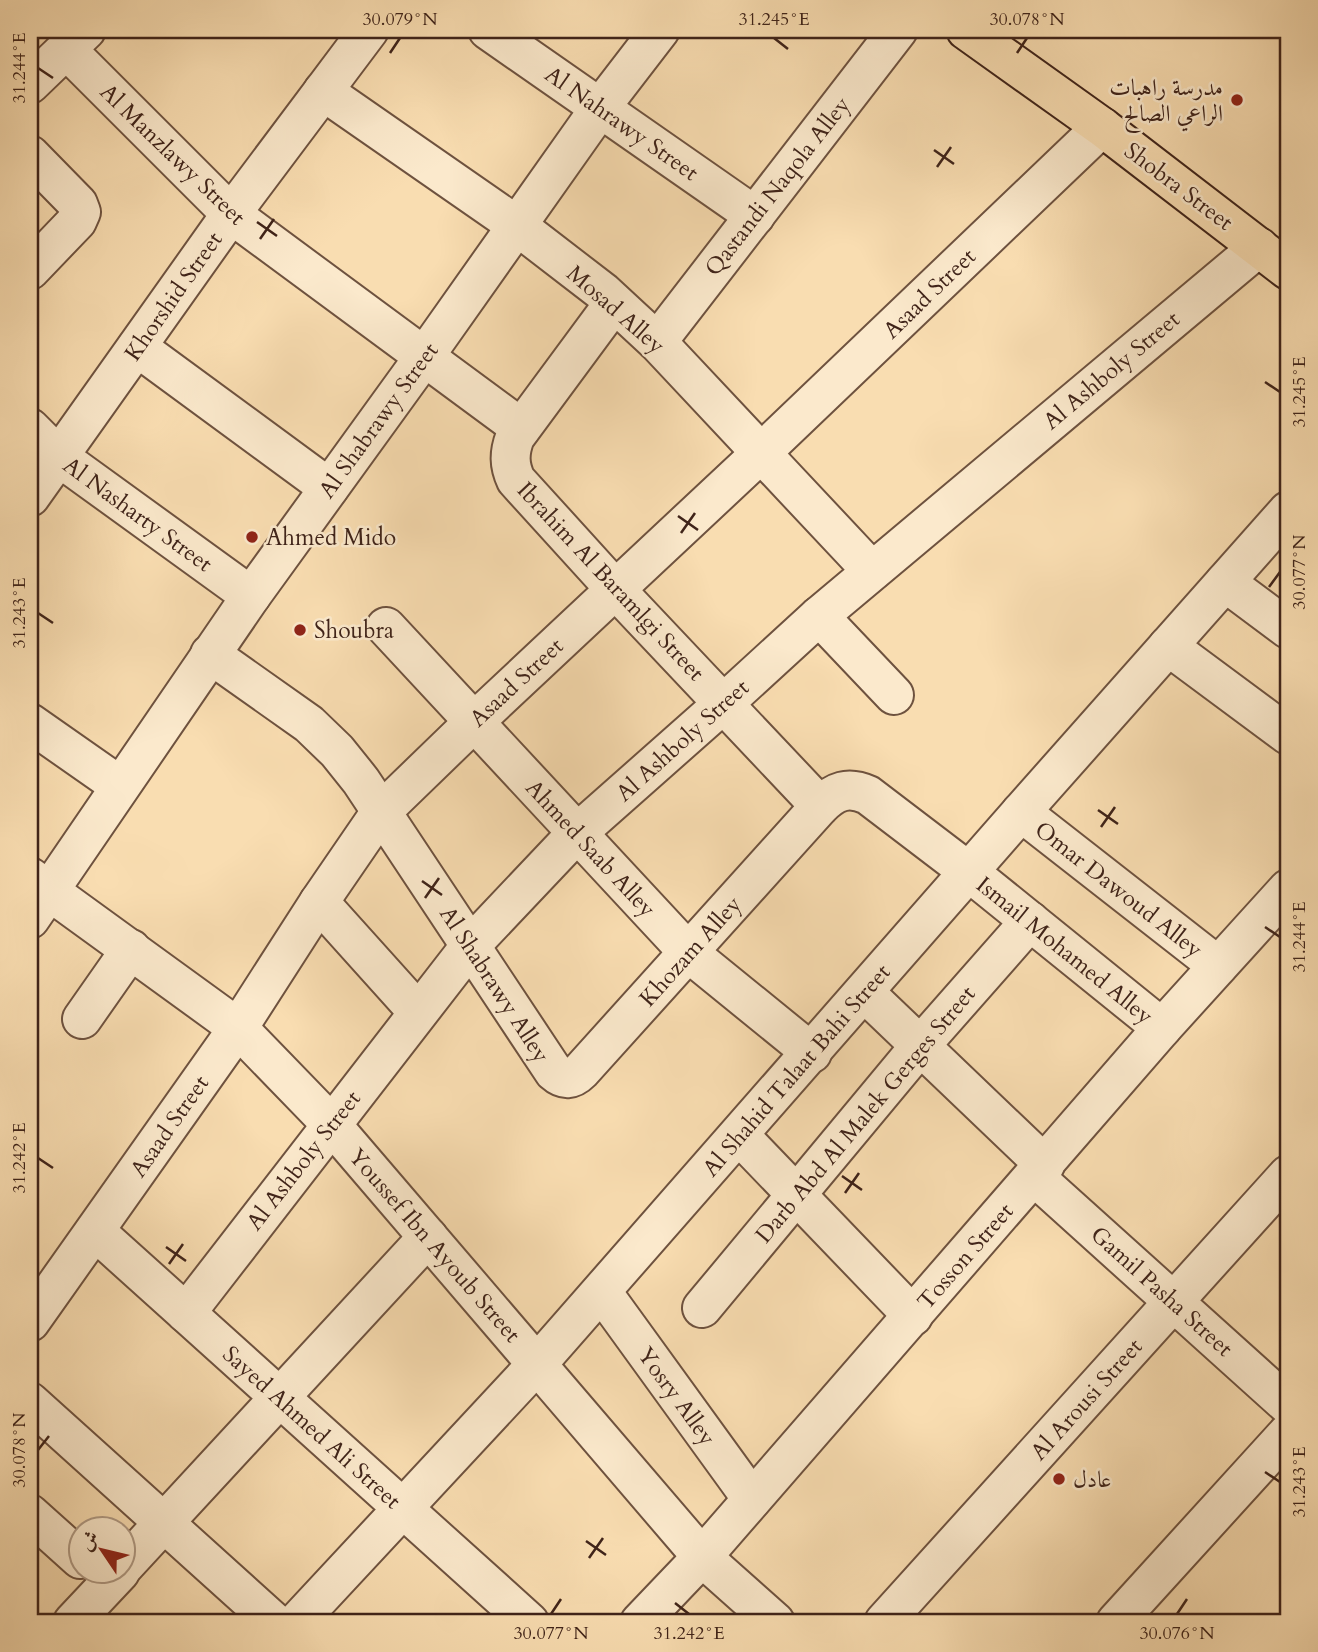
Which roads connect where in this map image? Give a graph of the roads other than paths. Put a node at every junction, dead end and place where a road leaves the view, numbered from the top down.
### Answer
1 (369, 30) edge
2 (488, 30) edge
3 (660, 30) edge
4 (898, 30) edge
5 (966, 30) edge
6 (76, 39) edge
7 (30, 84) edge
8 (323, 91) junction
9 (600, 107) junction
10 (1102, 127) junction
11 (30, 155) edge
12 (231, 214) junction
13 (755, 216) junction
14 (516, 225) junction
15 (1274, 259) edge
16 (30, 270) edge
17 (614, 303) junction
18 (657, 342) junction
19 (137, 346) junction
20 (424, 357) junction
21 (30, 428) edge
22 (521, 428) junction
23 (760, 454) junction
24 (59, 457) junction
25 (329, 488) junction
26 (30, 497) edge
27 (1288, 511) edge
28 (872, 570) junction
29 (1225, 582) junction
30 (615, 589) junction
31 (251, 596) junction
32 (819, 616) junction
33 (386, 627) dead end
34 (1288, 629) edge
35 (1168, 646) junction
36 (210, 654) junction
37 (894, 695) dead end
38 (724, 703) junction
39 (475, 721) junction
40 (30, 723) edge
41 (1288, 735) edge
42 (120, 786) junction
43 (820, 806) junction
44 (1021, 811) junction
45 (380, 813) junction
46 (576, 834) junction
47 (969, 872) junction
48 (36, 896) edge
49 (319, 902) junction
50 (1282, 907) edge
51 (1030, 921) junction
52 (471, 945) junction
53 (131, 949) junction
54 (689, 953) junction
55 (1218, 966) junction
56 (864, 992) junction
57 (417, 1011) junction
58 (82, 1019) dead end
59 (237, 1028) junction
60 (1162, 1028) junction
61 (920, 1046) junction
62 (812, 1053) junction
63 (554, 1072) joint
64 (331, 1124) junction
65 (739, 1135) junction
66 (1040, 1171) junction
67 (1288, 1175) edge
68 (796, 1195) junction
69 (95, 1231) junction
70 (428, 1237) junction
71 (602, 1292) junction
72 (1175, 1301) junction
73 (702, 1308) dead end
74 (186, 1313) junction
75 (913, 1316) junction
76 (30, 1322) edge
77 (538, 1363) junction
78 (280, 1398) junction
79 (30, 1402) edge
80 (1288, 1405) edge
81 (1288, 1433) edge
82 (752, 1499) junction
83 (403, 1509) junction
84 (30, 1514) edge
85 (164, 1523) junction
86 (66, 1546) edge
87 (136, 1550) edge
88 (702, 1557) junction
89 (102, 1586) edge
90 (73, 1622) edge
91 (274, 1622) edge
92 (297, 1622) edge
93 (529, 1622) edge
94 (640, 1622) edge
95 (775, 1622) edge
96 (884, 1622) edge
97 (1116, 1622) edge

1 - 8 street, Khorshid Street
2 - 9 street, Al Nahrawy Street
3 - 9 street, Al Shabrawy Street
4 - 13 street, Qastandi Naqola Alley
5 - 10 main road, Shobra Street
6 - 7 street
6 - 12 street, Al Manzlawy Street
8 - 12 street, Khorshid Street
8 - 14 street, Mosad Alley
9 - 13 street, Al Nahrawy Street
9 - 14 street, Al Shabrawy Street
10 - 15 main road, Shobra Street
10 - 23 street, Asaad Street
11 - 16 street
12 - 19 street, Khorshid Street
12 - 20 street, Al Manzlawy Street
13 - 18 street, Qastandi Naqola Alley
14 - 17 street, Mosad Alley
14 - 20 street, Al Shabrawy Street
15 - 28 street, Al Ashboly Street
17 - 18 street, Mosad Alley
17 - 22 street, Ibrahim Al Baramlgi Street
18 - 23 street, Mosad Alley
19 - 24 street, Khorshid Street
19 - 25 street
20 - 22 street, Al Manzlawy Street
20 - 25 street, Al Shabrawy Street
21 - 24 street, Al Nasharty Street
22 - 30 street, Ibrahim Al Baramlgi Street
23 - 28 street, Mosad Alley
23 - 30 street, Asaad Street
24 - 26 street, Khorshid Street
24 - 31 street, Al Nasharty Street
25 - 31 street, Al Shabrawy Street
27 - 29 street, Al Shahid Talaat Bahi Street
28 - 32 street, Al Ashboly Street
29 - 34 street
29 - 35 street, Al Shahid Talaat Bahi Street
30 - 38 street, Ibrahim Al Baramlgi Street
30 - 39 street, Asaad Street
31 - 36 street, Al Shabrawy Street
32 - 37 street
32 - 38 street, Al Ashboly Street
33 - 39 street, Ahmed Saab Alley
35 - 41 street
35 - 44 street, Al Shahid Talaat Bahi Street
36 - 42 street, Al Shabrawy Street
36 - 45 street, Al Shabrawy Alley
38 - 43 street, Ibrahim Al Baramlgi Street
38 - 46 street, Al Ashboly Street
39 - 45 street, Asaad Street
39 - 46 street, Ahmed Saab Alley
40 - 42 street
42 - 48 street, Al Shabrawy Street
43 - 47 street, Khozam Alley
43 - 54 street, Khozam Alley
44 - 47 street, Al Shahid Talaat Bahi Street
44 - 55 street, Omar Dawoud Alley
45 - 49 street, Asaad Street
45 - 52 street, Al Shabrawy Alley
46 - 52 street, Al Ashboly Street
46 - 54 street, Ahmed Saab Alley
47 - 51 street, Ismail Mohamed Alley
47 - 56 street, Al Shahid Talaat Bahi Street
48 - 53 street, Youssef Ibn Ayoub Street
49 - 57 street
49 - 59 street, Asaad Street
50 - 55 street, Tosson Street
51 - 60 street, Ismail Mohamed Alley
51 - 61 street, Darb Abd Al Malek Gerges Street
52 - 57 street, Al Ashboly Street
52 - 63 street, Al Shabrawy Alley
53 - 58 street
53 - 59 street, Youssef Ibn Ayoub Street
54 - 62 street, Ahmed Saab Alley
54 - 63 street, Khozam Alley
55 - 60 street, Tosson Street
56 - 61 street, Gamil Pasha Street
56 - 62 street, Al Shahid Talaat Bahi Street
57 - 64 street, Al Ashboly Street
59 - 64 street, Youssef Ibn Ayoub Street
59 - 69 street, Asaad Street
60 - 66 street, Tosson Street
61 - 66 street, Gamil Pasha Street
61 - 68 street, Darb Abd Al Malek Gerges Street
62 - 65 street, Al Shahid Talaat Bahi Street
64 - 70 street, Youssef Ibn Ayoub Street
64 - 74 street, Al Ashboly Street
65 - 68 street
65 - 71 street, Al Shahid Talaat Bahi Street
66 - 72 street, Gamil Pasha Street
66 - 75 street, Tosson Street
67 - 72 street, Al Arousi Street
68 - 73 street, Darb Abd Al Malek Gerges Street
68 - 75 street
69 - 74 street, Sayed Ahmed Ali Street
69 - 76 street, Asaad Street
70 - 77 street, Youssef Ibn Ayoub Street
70 - 78 street
71 - 77 street, Al Shahid Talaat Bahi Street
71 - 82 street, Yosry Alley
72 - 80 street, Gamil Pasha Street
72 - 96 street, Al Arousi Street
74 - 78 street, Sayed Ahmed Ali Street
75 - 82 street, Tosson Street
77 - 83 street, Al Shahid Talaat Bahi Street
77 - 88 street, Youssef Ibn Ayoub Street
78 - 83 street, Sayed Ahmed Ali Street
78 - 85 street
79 - 85 street
81 - 97 street
82 - 88 street, Tosson Street
83 - 92 street, Al Shahid Talaat Bahi Street
83 - 93 street, Sayed Ahmed Ali Street
84 - 86 street
85 - 87 street
85 - 91 street
88 - 94 street, Tosson Street
88 - 95 street, Youssef Ibn Ayoub Street
89 - 90 street

